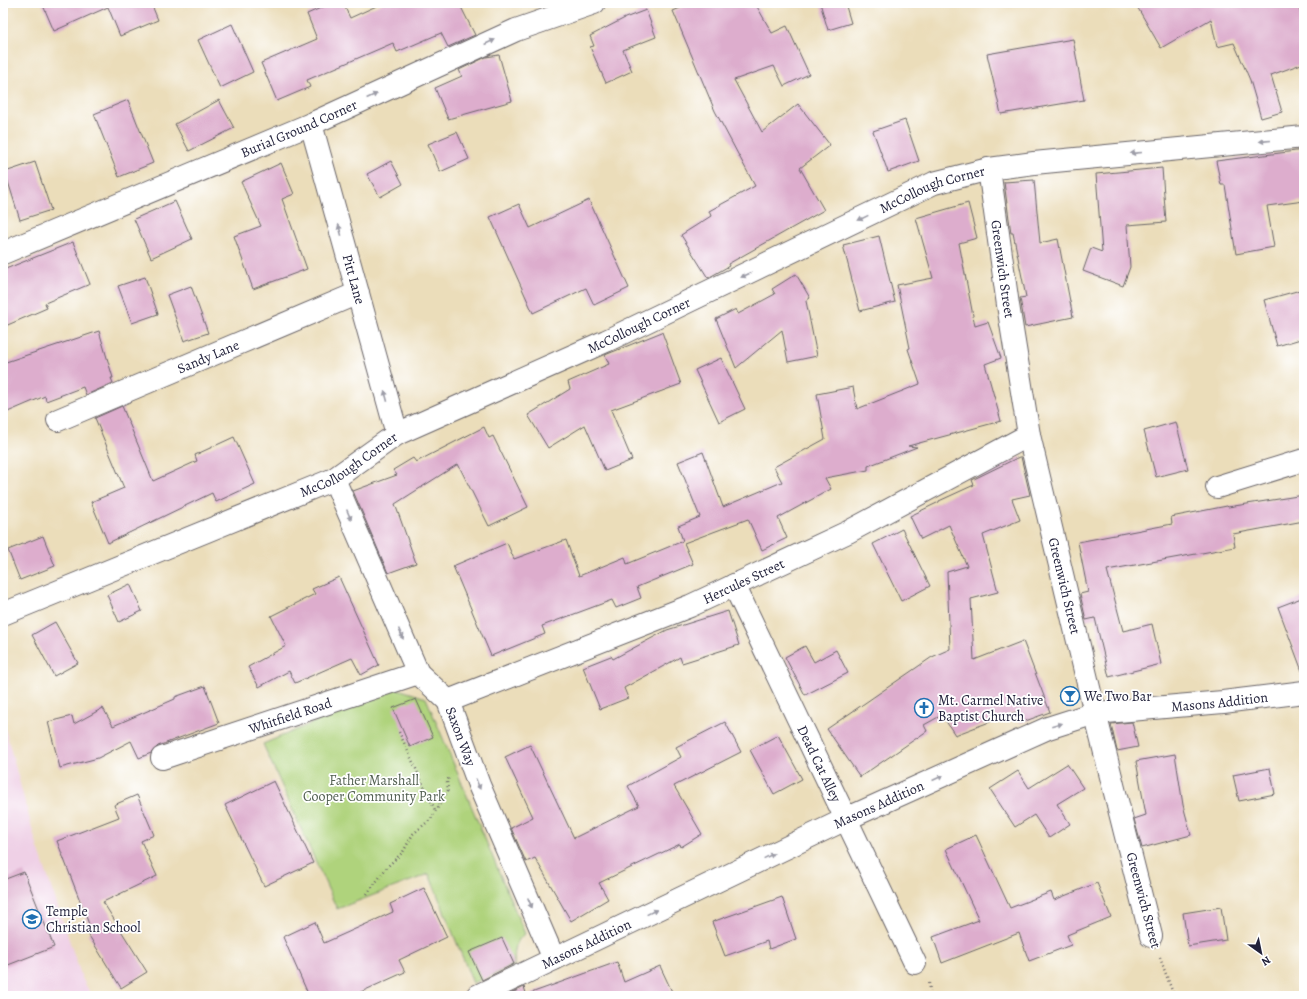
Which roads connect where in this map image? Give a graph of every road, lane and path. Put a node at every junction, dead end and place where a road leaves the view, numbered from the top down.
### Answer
1 (594, 3) edge
2 (311, 124) junction
3 (1304, 137) edge
4 (989, 169) junction
5 (3, 253) edge
6 (358, 293) junction
7 (58, 420) dead end
8 (396, 434) junction
9 (1028, 435) junction
10 (1304, 460) edge
11 (334, 479) junction
12 (1217, 487) dead end
13 (734, 585) junction
14 (3, 614) edge
15 (418, 673) junction
16 (1304, 692) edge
17 (448, 701) junction
18 (1095, 713) junction
19 (399, 732) dead end
20 (162, 758) dead end
21 (448, 790) dead end
22 (435, 811) junction
23 (846, 819) junction
24 (367, 894) dead end
25 (1151, 936) joint
26 (554, 959) junction
27 (915, 964) dead end
28 (477, 996) edge
29 (1174, 996) edge

2 -> 1 street, Burial Ground Corner
2 - 5 street, Burial Ground Corner
6 -> 2 street, Pitt Lane
3 -> 4 street, McCollough Corner
4 -> 8 street, McCollough Corner
4 - 9 street, Greenwich Street
6 - 7 street, Sandy Lane
8 -> 6 street, Pitt Lane
8 - 11 street, McCollough Corner
9 - 13 street, Hercules Street
9 - 18 street, Greenwich Street
10 - 12 street
11 - 14 street, McCollough Corner
11 -> 15 street, Saxon Way
13 - 17 street, Hercules Street
13 - 23 street, Dead Cat Alley
15 - 17 street, Saxon Way
15 - 20 street, Whitfield Road
16 - 18 street, Masons Addition
17 -> 26 street, Saxon Way
23 -> 18 street, Masons Addition
18 - 25 street, Greenwich Street
19 - 22 path
21 - 22 path
22 - 24 path
26 -> 23 street, Masons Addition
23 - 27 street, Dead Cat Alley
25 - 29 path, Greenwich Street
26 - 28 street, Masons Addition

